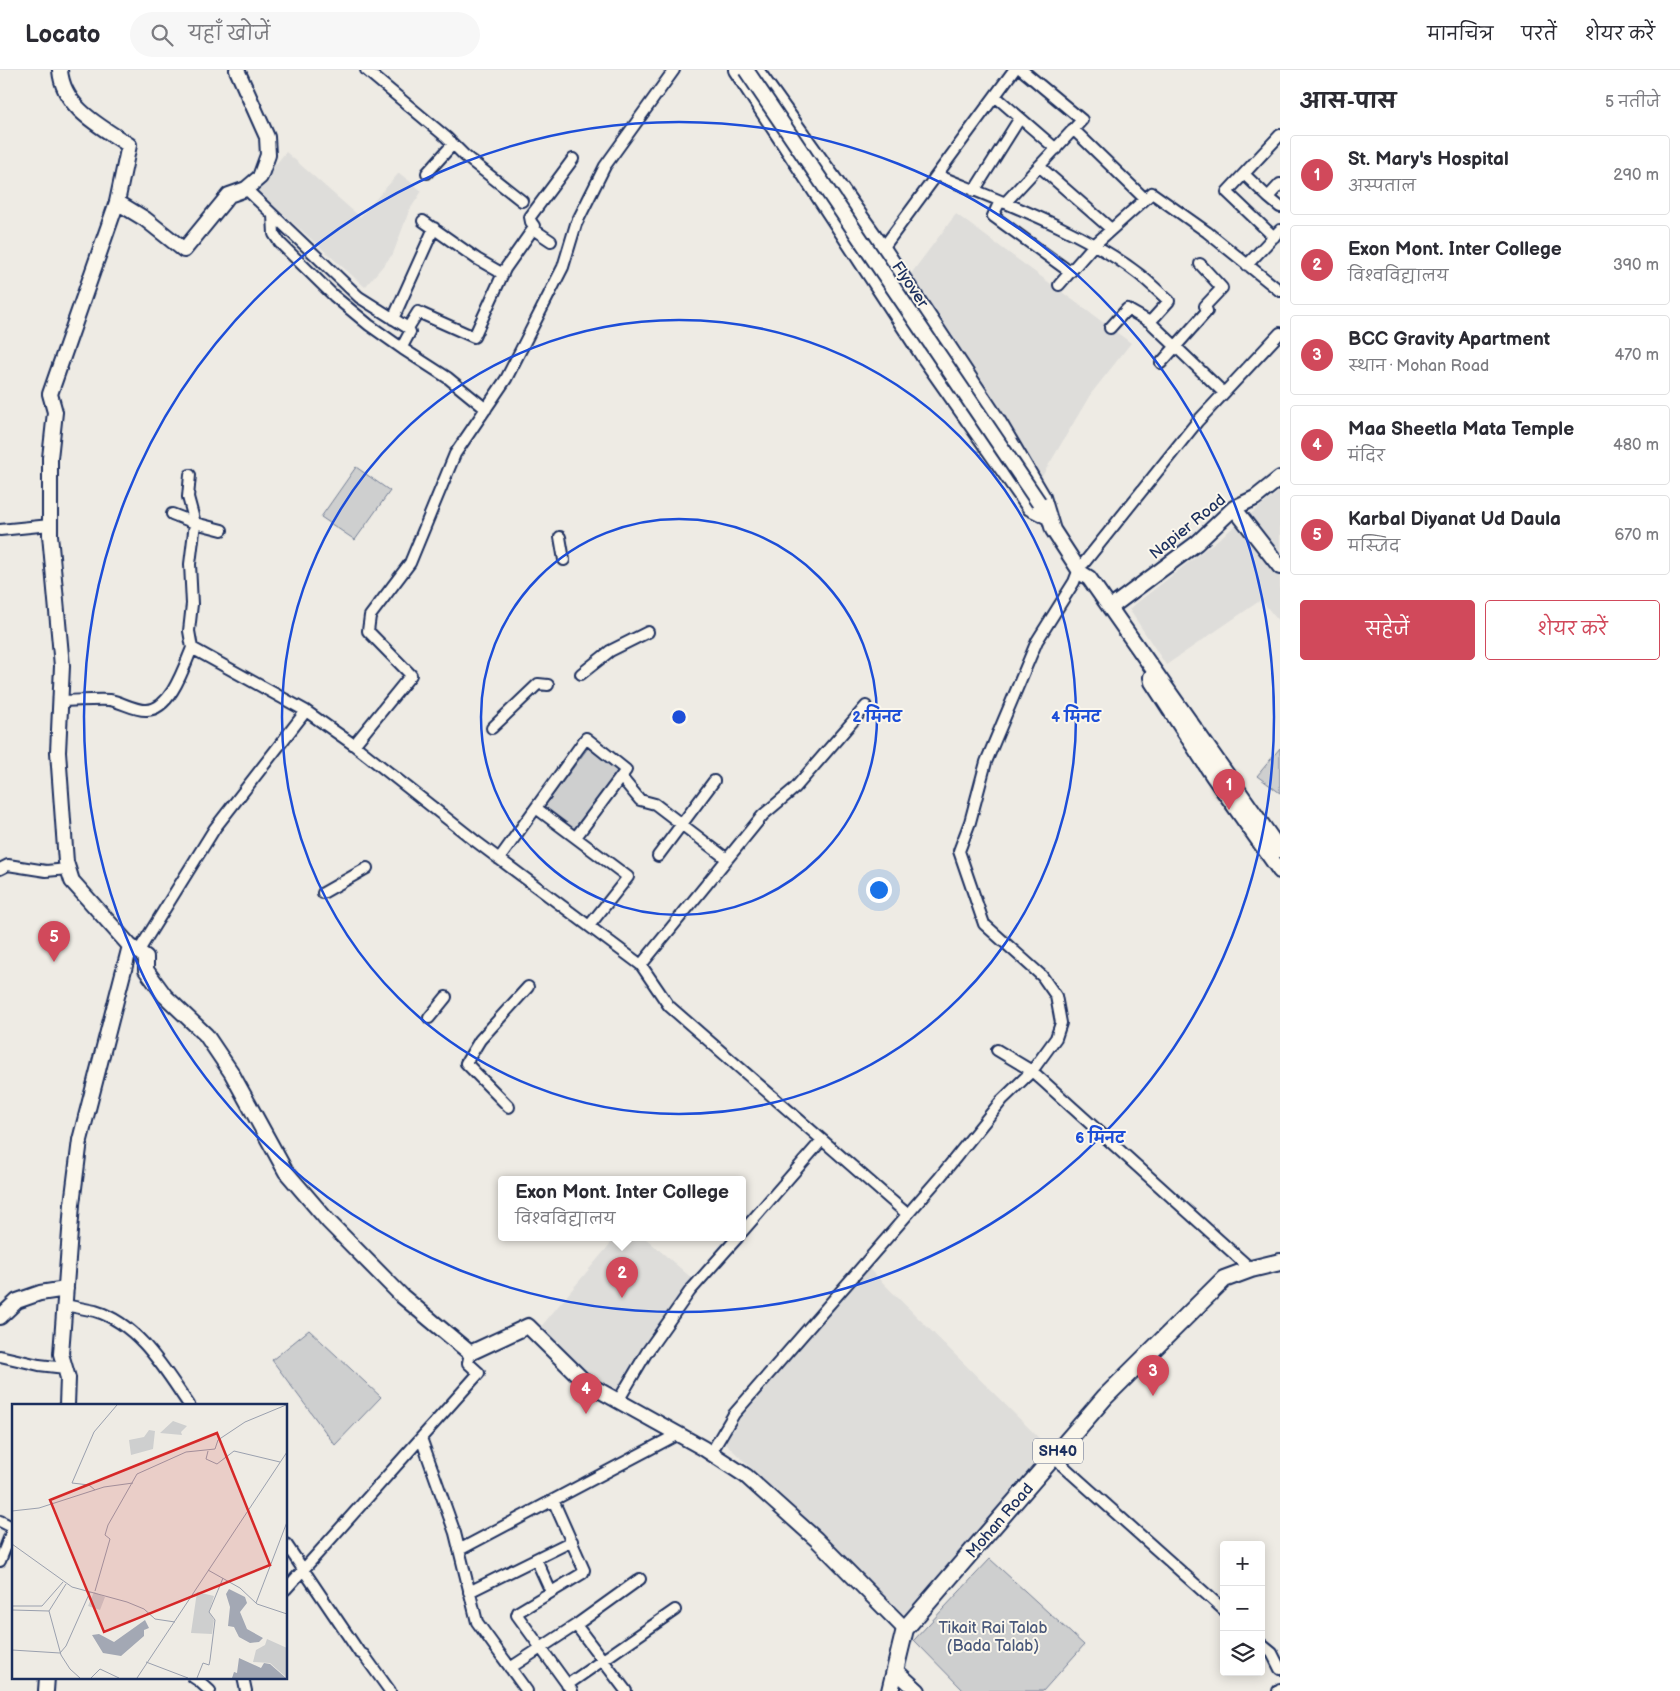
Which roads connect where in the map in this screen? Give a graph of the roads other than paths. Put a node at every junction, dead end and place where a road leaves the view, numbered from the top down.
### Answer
1 (60, 70) edge
2 (237, 70) edge
3 (366, 70) edge
4 (674, 70) edge
5 (736, 70) edge
6 (746, 70) edge
7 (756, 70) edge
8 (1014, 70) edge
9 (1022, 70) edge
10 (995, 96) junction
11 (1020, 118) junction
12 (1074, 130) junction
13 (1280, 135) edge
14 (453, 144) junction
15 (1056, 149) junction
16 (573, 158) dead end
17 (1039, 166) junction
18 (427, 173) dead end
19 (1244, 174) junction
20 (937, 175) junction
21 (1280, 184) edge
22 (246, 189) junction
23 (974, 190) junction
24 (1268, 197) junction
25 (1145, 198) junction
26 (522, 201) dead end
27 (117, 202) junction
28 (1002, 202) junction
29 (1280, 207) edge
30 (273, 215) junction
31 (423, 221) dead end
32 (434, 228) junction
33 (533, 229) junction
34 (1111, 229) junction
35 (1277, 234) edge
36 (551, 241) dead end
37 (1093, 246) junction
38 (883, 248) junction
39 (315, 255) junction
40 (861, 260) junction
41 (1200, 264) dead end
42 (1247, 265) junction
43 (304, 267) junction
44 (1070, 272) junction
45 (502, 275) junction
46 (1059, 285) dead end
47 (1280, 291) edge
48 (394, 319) junction
49 (1150, 322) junction
50 (408, 328) junction
51 (1110, 328) dead end
52 (1280, 334) edge
53 (1175, 347) junction
54 (403, 349) junction
55 (1161, 363) dead end
56 (1224, 393) junction
57 (486, 409) junction
58 (1280, 468) edge
59 (190, 475) dead end
60 (1280, 478) edge
61 (1234, 508) junction
62 (172, 514) dead end
63 (1050, 520) junction
64 (195, 523) junction
65 (50, 525) junction
66 (0, 530) edge
67 (222, 530) dead end
68 (560, 537) dead end
69 (564, 560) dead end
70 (1280, 567) edge
71 (1084, 570) junction
72 (1114, 605) junction
73 (648, 632) dead end
74 (192, 648) junction
75 (1151, 665) junction
76 (581, 674) dead end
77 (548, 684) dead end
78 (60, 702) junction
79 (866, 706) dead end
80 (306, 711) junction
81 (492, 728) dead end
82 (354, 745) junction
83 (621, 777) junction
84 (714, 781) dead end
85 (536, 808) junction
86 (682, 824) junction
87 (1280, 835) edge
88 (576, 837) junction
89 (1280, 850) edge
90 (658, 856) dead end
91 (499, 859) junction
92 (727, 859) junction
93 (367, 868) dead end
94 (68, 869) junction
95 (0, 870) edge
96 (1280, 871) edge
97 (323, 893) dead end
98 (589, 926) junction
99 (134, 949) junction
100 (641, 965) junction
101 (528, 987) dead end
102 (446, 997) dead end
103 (429, 1018) dead end
104 (997, 1050) dead end
105 (1032, 1071) junction
106 (509, 1107) dead end
107 (822, 1140) junction
108 (907, 1214) junction
109 (746, 1227) edge
110 (734, 1241) edge
111 (1280, 1262) edge
112 (1251, 1269) junction
113 (66, 1289) junction
114 (65, 1305) junction
115 (0, 1317) edge
116 (470, 1353) junction
117 (0, 1356) edge
118 (65, 1368) junction
119 (618, 1401) junction
120 (67, 1404) edge
121 (188, 1404) edge
122 (678, 1434) junction
123 (421, 1438) junction
124 (711, 1453) junction
125 (1053, 1457) junction
126 (553, 1500) junction
127 (0, 1521) edge
128 (12, 1527) edge
129 (12, 1531) edge
130 (572, 1541) junction
131 (288, 1547) edge
132 (459, 1550) junction
133 (536, 1559) junction
134 (0, 1561) edge
135 (304, 1569) junction
136 (640, 1579) dead end
137 (288, 1587) edge
138 (469, 1592) junction
139 (551, 1592) junction
140 (1220, 1606) edge
141 (674, 1610) dead end
142 (576, 1625) junction
143 (906, 1629) junction
144 (541, 1647) junction
145 (1265, 1648) edge
146 (603, 1660) junction
147 (510, 1668) junction
148 (1280, 1669) edge
149 (896, 1671) junction
150 (47, 1678) edge
151 (194, 1678) edge
152 (570, 1688) edge
153 (46, 1691) edge
154 (210, 1691) edge
155 (390, 1691) edge
156 (527, 1691) edge
157 (626, 1691) edge
158 (890, 1691) edge
159 (918, 1691) edge

1 - 27 street
2 - 22 street
3 - 14 street
4 - 57 street
5 - 40 street
6 - 63 street, Flyover, bridge
7 - 38 street
8 - 10 street
9 - 12 street
10 - 11 street
10 - 20 street
11 - 15 street
11 - 23 street
12 - 15 street
12 - 25 street
13 - 19 street
14 - 18 street
14 - 26 street
15 - 17 street
16 - 33 street
17 - 28 street
17 - 34 street
19 - 24 street
19 - 35 street
20 - 23 street
20 - 38 street
21 - 24 street
22 - 27 street
22 - 30 street
23 - 28 street
24 - 29 street
25 - 34 street
25 - 42 street
27 - 65 street
28 - 37 street
28 - 44 street
30 - 39 street
30 - 43 street
31 - 32 street
32 - 45 street
32 - 48 street
33 - 36 street
33 - 45 street
34 - 37 street
35 - 42 street
37 - 44 street
37 - 49 street
38 - 40 street
38 - 63 street
39 - 43 street
39 - 48 street
40 - 63 street
41 - 53 street
42 - 47 street
43 - 54 street
44 - 46 street
45 - 50 street
48 - 50 street
49 - 51 street
49 - 53 street
50 - 54 street
52 - 56 street
53 - 55 street
53 - 56 street
54 - 57 street
56 - 71 street
57 - 82 street
58 - 61 street
59 - 64 street
60 - 61 street, Napier Road
61 - 70 street
61 - 72 street, Napier Road
62 - 64 street
63 - 71 street
64 - 67 street
64 - 74 street
65 - 66 street
65 - 78 street
68 - 69 street
71 - 72 street
71 - 105 street
72 - 75 street
73 - 76 street
74 - 78 street
74 - 80 street
75 - 87 street
75 - 89 street
75 - 96 street
77 - 81 street
78 - 94 street
79 - 92 street
80 - 82 street
80 - 99 street
82 - 91 street
83 - 85 street
83 - 86 street
83 - 88 street
84 - 86 street
85 - 88 street
85 - 91 street
86 - 90 street
86 - 92 street
88 - 98 street
91 - 98 street
92 - 100 street
93 - 97 street
94 - 95 street
94 - 99 street
98 - 100 street
99 - 113 street
99 - 116 street
100 - 107 street
101 - 106 street
102 - 103 street
104 - 105 street
105 - 108 street
105 - 112 street
107 - 108 street
107 - 109 street
108 - 124 street
110 - 119 street
111 - 112 main road, Mohan Road / SH40
112 - 125 main road, Mohan Road / SH40
113 - 114 street
113 - 115 street
114 - 118 street
114 - 121 street
116 - 119 street
116 - 123 street
117 - 118 street
118 - 120 street
119 - 122 street
122 - 124 street
122 - 126 street
123 - 132 street
123 - 135 street
124 - 143 street
125 - 140 street
125 - 143 main road, Mohan Road / SH40
126 - 130 street
126 - 132 street
127 - 128 street
129 - 134 street
130 - 133 street
130 - 139 street
131 - 135 street
132 - 138 street
133 - 138 street
133 - 139 street
135 - 137 street
135 - 155 street
136 - 142 street
138 - 147 street
139 - 144 street
141 - 146 street
142 - 144 street
142 - 146 street
143 - 149 main road, Mohan Road / SH40
144 - 147 street
144 - 152 street
145 - 148 street
146 - 152 street
146 - 157 street
147 - 156 street
149 - 158 main road, Mohan Road / SH40
149 - 159 street
150 - 153 street
151 - 154 street

